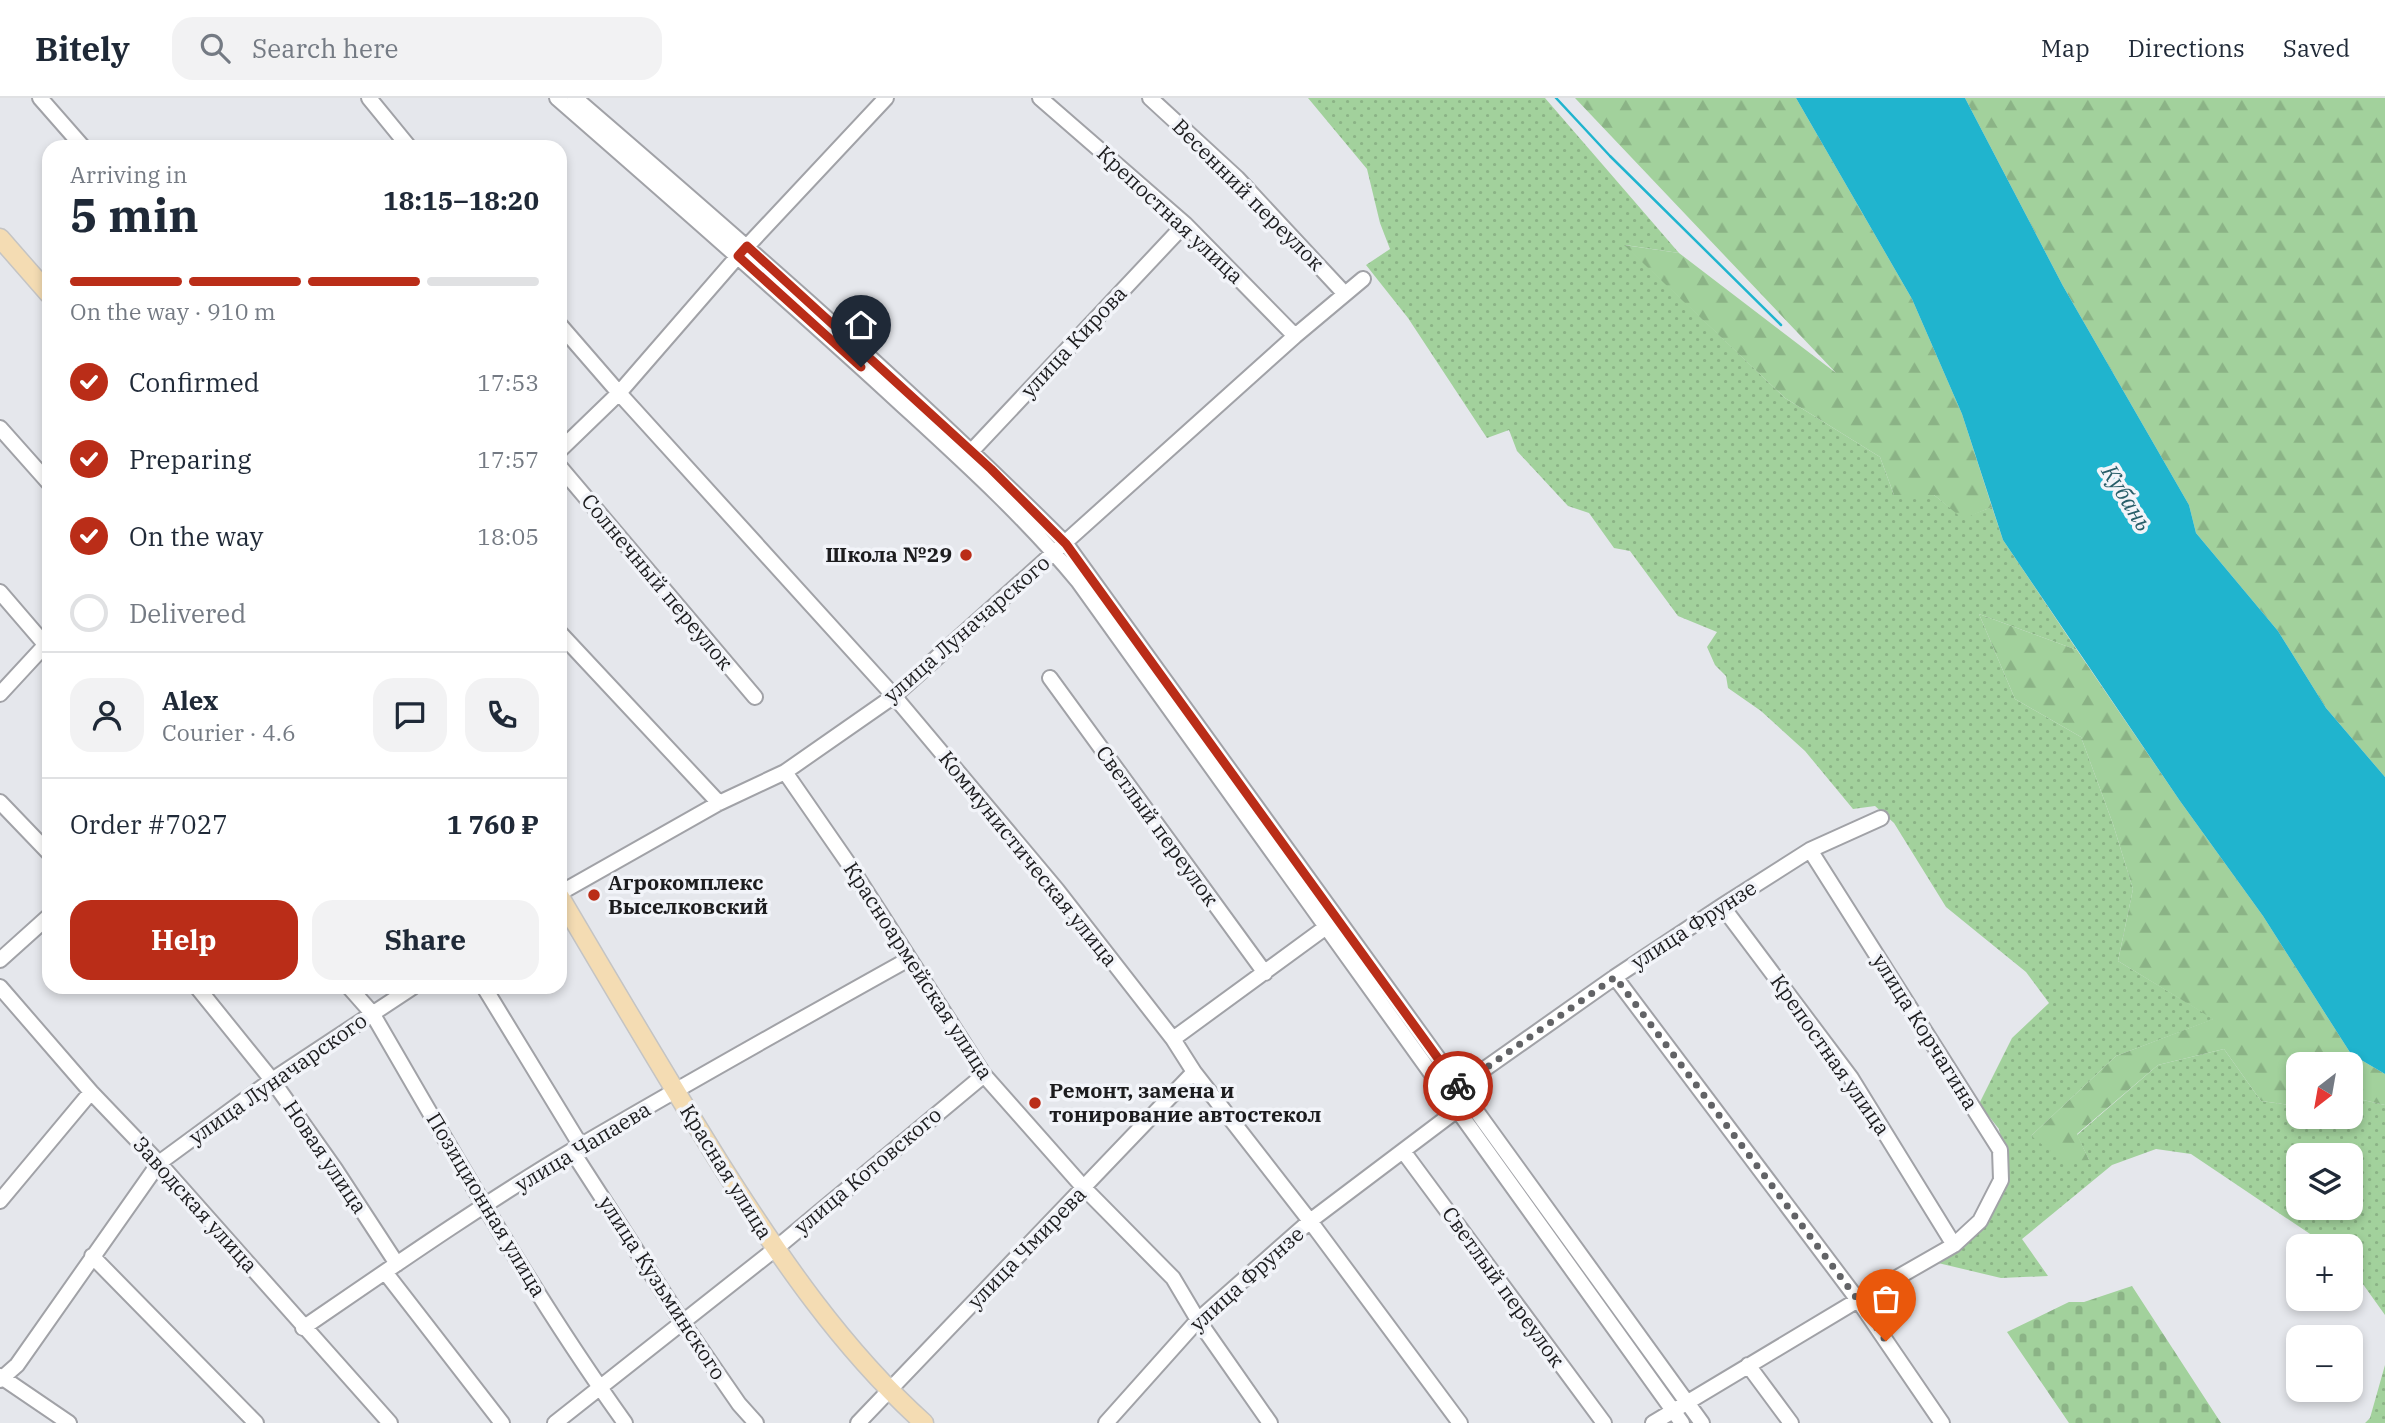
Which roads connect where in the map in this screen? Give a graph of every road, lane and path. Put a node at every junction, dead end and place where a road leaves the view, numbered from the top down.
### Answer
1 (40, 98) edge
2 (369, 98) edge
3 (556, 98) edge
4 (575, 98) edge
5 (886, 98) edge
6 (1150, 98) edge
7 (1050, 101) edge
8 (77, 140) edge
9 (403, 140) edge
10 (1185, 224) junction
11 (0, 238) edge
12 (742, 251) junction
13 (1363, 279) dead end
14 (42, 286) edge
15 (1345, 294) junction
16 (567, 333) edge
17 (1295, 336) junction
18 (619, 393) junction
19 (0, 428) edge
20 (567, 443) edge
21 (967, 456) junction
22 (42, 475) edge
23 (567, 475) edge
24 (1060, 548) junction
25 (0, 593) edge
26 (42, 638) edge
27 (567, 640) edge
28 (42, 651) edge
29 (1050, 678) dead end
30 (0, 694) edge
31 (755, 696) dead end
32 (894, 696) junction
33 (785, 772) junction
34 (0, 802) edge
35 (719, 803) junction
36 (1881, 818) dead end
37 (42, 846) edge
38 (1810, 850) junction
39 (567, 891) edge
40 (1722, 906) junction
41 (567, 907) edge
42 (42, 922) edge
43 (1332, 923) junction
44 (909, 959) junction
45 (0, 960) edge
46 (1265, 973) junction
47 (1615, 977) junction
48 (0, 987) edge
49 (203, 994) edge
50 (355, 994) edge
51 (402, 994) edge
52 (488, 994) edge
53 (372, 1013) junction
54 (1173, 1039) junction
55 (1194, 1072) junction
56 (984, 1075) junction
57 (272, 1080) junction
58 (1454, 1091) junction
59 (91, 1092) junction
60 (675, 1093) junction
61 (1464, 1105) junction
62 (577, 1148) junction
63 (1403, 1152) junction
64 (159, 1163) junction
65 (1084, 1188) junction
66 (0, 1201) edge
67 (484, 1206) junction
68 (1310, 1221) junction
69 (1954, 1245) junction
70 (774, 1250) junction
71 (92, 1256) junction
72 (391, 1268) junction
73 (1858, 1300) junction
74 (1198, 1320) junction
75 (683, 1323) junction
76 (303, 1328) junction
77 (1748, 1365) junction
78 (1, 1378) edge
79 (599, 1387) junction
80 (889, 1392) junction
81 (1687, 1401) junction
82 (1678, 1417) edge
83 (69, 1423) edge
84 (256, 1423) edge
85 (390, 1423) edge
86 (502, 1423) edge
87 (555, 1423) edge
88 (625, 1423) edge
89 (756, 1423) edge
90 (858, 1423) edge
91 (923, 1423) edge
92 (1106, 1423) edge
93 (1270, 1423) edge
94 (1460, 1423) edge
95 (1604, 1423) edge
96 (1653, 1423) edge
97 (1702, 1423) edge
98 (1791, 1423) edge
99 (1942, 1423) edge

1 - 8 street
2 - 9 street
3 - 12 street
4 - 12 street
5 - 12 street
6 - 15 street, Весенний переулок
7 - 10 street, Крепостная улица
10 - 17 street, Крепостная улица
10 - 21 street, улица Кирова
11 - 14 main road
12 - 18 street
12 - 21 street
13 - 15 street, улица Луначарского
15 - 17 street, улица Луначарского
16 - 18 street, Коммунистическая улица
17 - 24 street, улица Луначарского
18 - 20 street
18 - 32 street, Коммунистическая улица
19 - 22 street
21 - 24 street
23 - 31 street, Солнечный переулок
24 - 32 street, улица Луначарского
24 - 43 street
25 - 26 street
27 - 35 street
28 - 30 street
29 - 46 street, Светлый переулок
32 - 33 street, улица Луначарского
32 - 54 street, Коммунистическая улица
33 - 35 street, улица Луначарского
33 - 44 street, Красноармейская улица
34 - 37 street
35 - 39 street, улица Луначарского
36 - 38 street, улица Фрунзе
38 - 40 street, улица Фрунзе
38 - 69 street, улица Корчагина
40 - 47 street, улица Фрунзе
40 - 69 street, Крепостная улица
41 - 60 main road, Красная улица
42 - 45 street
43 - 46 street
43 - 58 street
44 - 56 street, Красноармейская улица
44 - 60 street, улица Чапаева
46 - 54 street
47 - 58 street, улица Фрунзе
47 - 73 street
48 - 59 street, Заводская улица
49 - 57 street, Новая улица
50 - 53 street, Позиционная улица
51 - 53 street, улица Луначарского
52 - 62 street, улица Кузьминского
53 - 57 street, улица Луначарского
53 - 67 street, Позиционная улица
54 - 55 street, Коммунистическая улица
55 - 65 street, улица Чмирева
55 - 68 street, Коммунистическая улица
56 - 65 street, Красноармейская улица
56 - 70 street, улица Котовского
57 - 64 street, улица Луначарского
57 - 72 street, Новая улица
58 - 61 street
59 - 64 street, Заводская улица
59 - 66 street
60 - 62 street, улица Чапаева
60 - 70 main road, Красная улица
61 - 63 street, улица Фрунзе
61 - 81 street
61 - 82 street
62 - 67 street, улица Чапаева
62 - 75 street, улица Кузьминского
63 - 68 street, улица Фрунзе
63 - 95 street, Светлый переулок
64 - 71 street, улица Луначарского
64 - 76 street, Заводская улица
65 - 74 street, Красноармейская улица
65 - 80 street, улица Чмирева
67 - 72 street, улица Чапаева
67 - 79 street, Позиционная улица
68 - 74 street, улица Фрунзе
68 - 94 street, Коммунистическая улица
69 - 73 street
70 - 75 street, улица Котовского
70 - 80 main road, Красная улица
71 - 78 street, улица Луначарского
71 - 84 street
72 - 76 street, улица Чапаева
72 - 86 street, Новая улица
73 - 77 street
73 - 99 street
74 - 92 street, улица Фрунзе
74 - 93 street, Красноармейская улица
75 - 79 street, улица Котовского
75 - 89 street, улица Кузьминского
76 - 85 street, Заводская улица
77 - 81 street
77 - 98 street
78 - 83 street
79 - 87 street, улица Котовского
79 - 88 street, Позиционная улица
80 - 90 street, улица Чмирева
80 - 91 main road, Красная улица
81 - 82 street
81 - 97 street
82 - 96 street

